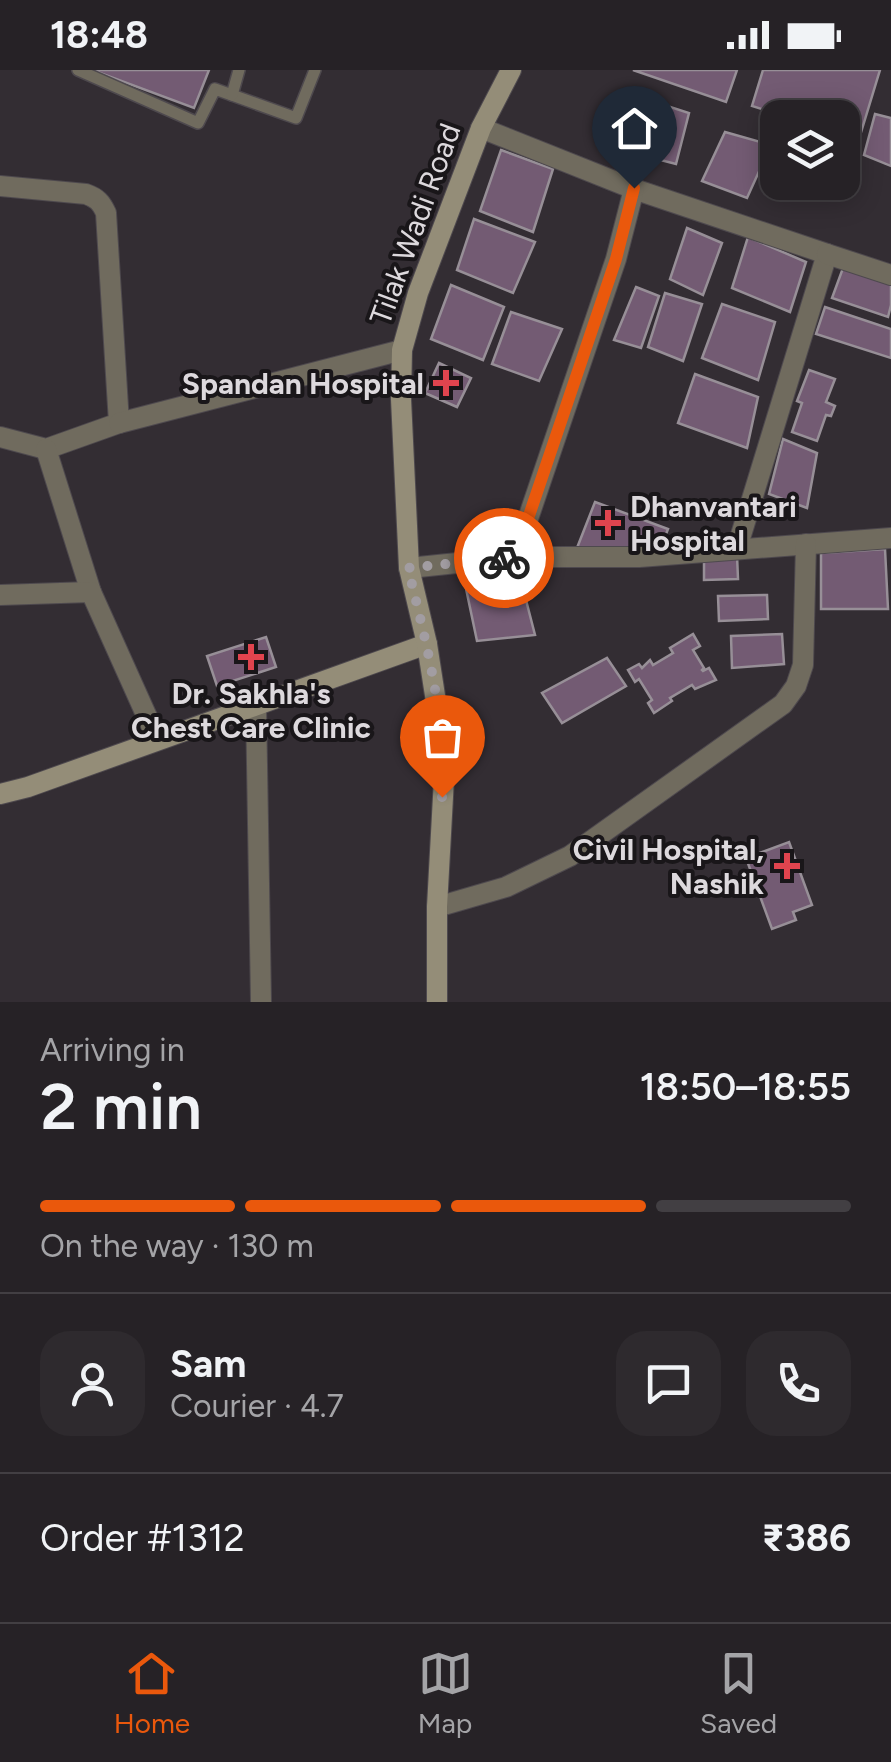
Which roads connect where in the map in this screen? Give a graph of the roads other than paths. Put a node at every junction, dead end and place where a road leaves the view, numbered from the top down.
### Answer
1 (78, 70) edge
2 (239, 70) edge
3 (315, 70) edge
4 (512, 70) edge
5 (232, 95) junction
6 (481, 128) junction
7 (0, 186) edge
8 (634, 188) junction
9 (827, 254) junction
10 (891, 275) edge
11 (402, 350) junction
12 (119, 423) junction
13 (0, 436) edge
14 (46, 449) junction
15 (891, 538) edge
16 (806, 544) junction
17 (737, 548) junction
18 (515, 557) junction
19 (408, 568) junction
20 (91, 592) junction
21 (0, 596) edge
22 (427, 644) junction
23 (256, 705) junction
24 (157, 739) junction
25 (0, 794) edge
26 (436, 907) junction
27 (261, 1002) edge
28 (438, 1002) edge

1 - 5 lane
2 - 5 lane
3 - 5 lane
4 - 6 street, Tilak Wadi Road
6 - 8 street
6 - 11 street, Tilak Wadi Road
7 - 12 street
8 - 9 street
8 - 18 street
9 - 10 street
9 - 17 street
11 - 12 street
11 - 19 street, Tilak Wadi Road
12 - 14 street
13 - 14 street
14 - 20 street
15 - 16 street
16 - 17 street
16 - 26 street
17 - 18 street
18 - 19 street
19 - 22 street, Tilak Wadi Road
20 - 21 street
20 - 24 street
22 - 23 street
22 - 26 street, Tilak Wadi Road
23 - 24 street
23 - 27 street
24 - 25 street
26 - 28 street, Tilak Wadi Road

